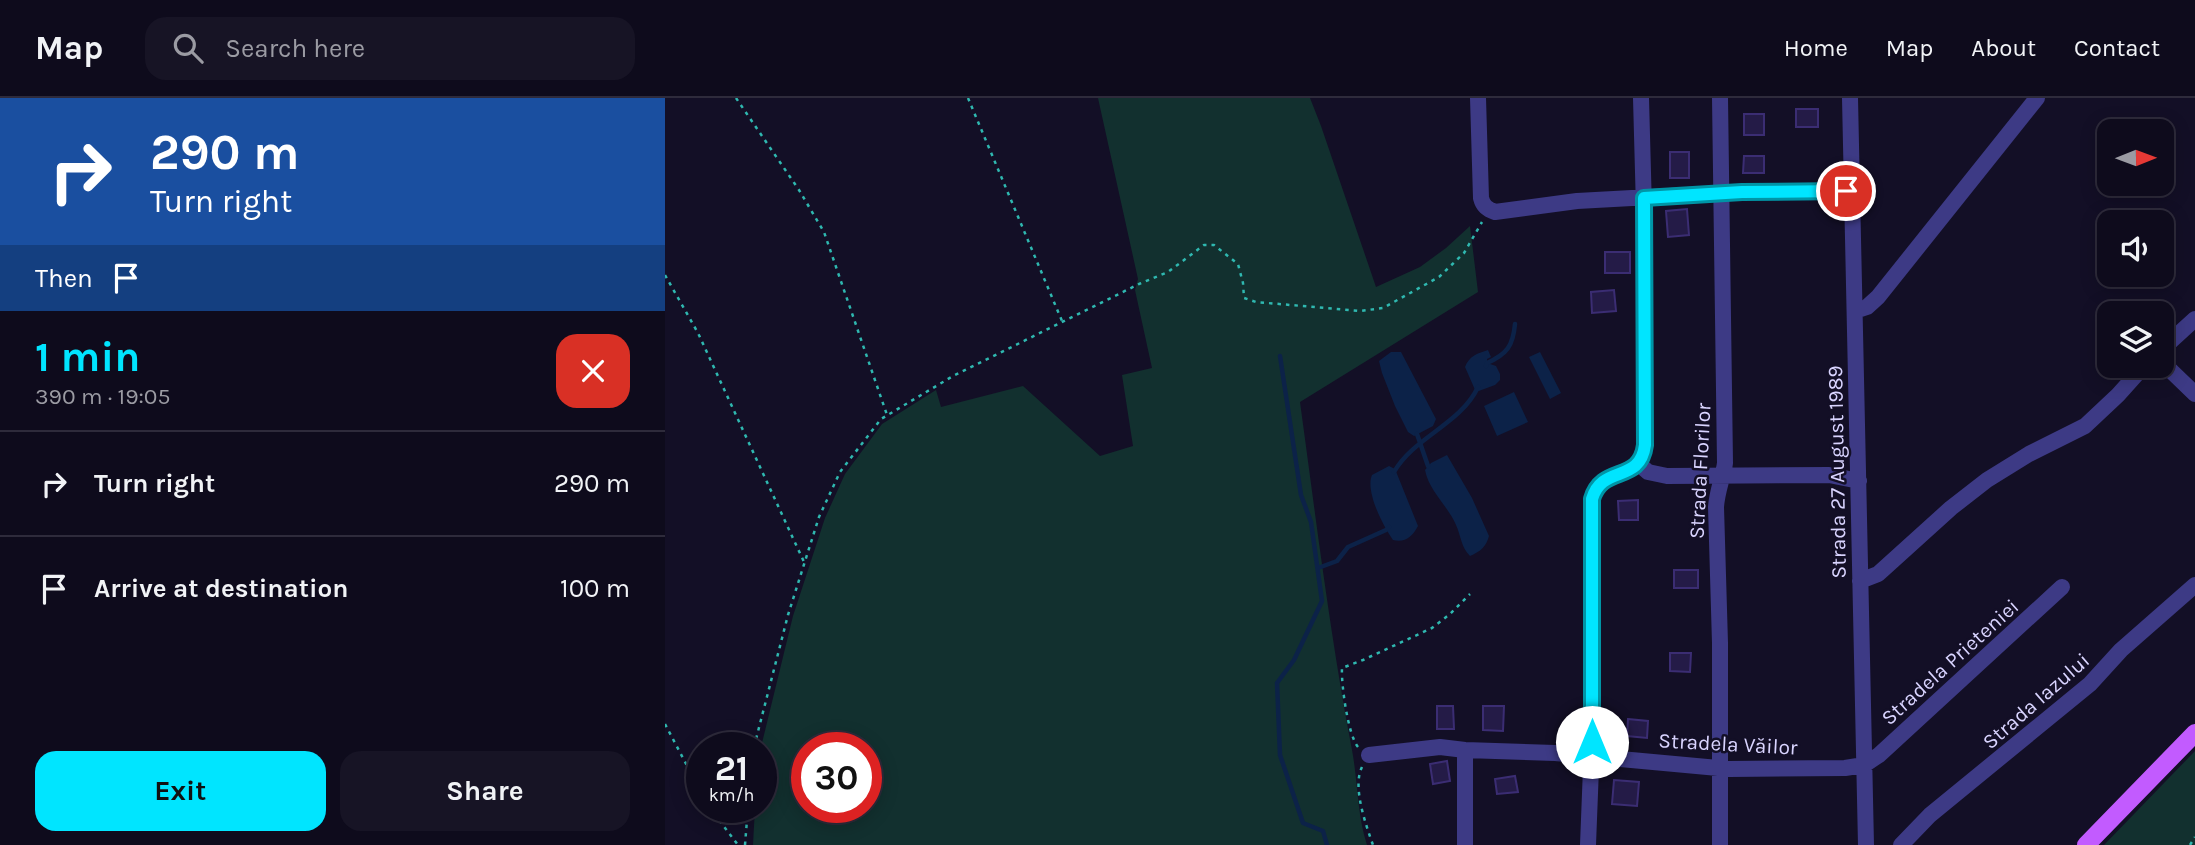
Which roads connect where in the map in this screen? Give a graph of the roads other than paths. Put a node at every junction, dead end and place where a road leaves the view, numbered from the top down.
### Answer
1 (1478, 98) edge
2 (1641, 98) edge
3 (1720, 98) edge
4 (1850, 98) edge
5 (2036, 98) edge
6 (1852, 191) junction
7 (1722, 194) junction
8 (1644, 198) junction
9 (1855, 311) junction
10 (2195, 319) edge
11 (2174, 338) edge
12 (2174, 375) edge
13 (2133, 378) edge
14 (2195, 394) edge
15 (1639, 464) junction
16 (1723, 477) junction
17 (1859, 481) junction
18 (1860, 581) junction
19 (2195, 585) edge
20 (2062, 587) dead end
21 (2195, 733) edge
22 (1465, 750) junction
23 (1369, 755) road end
24 (1592, 757) junction
25 (1864, 765) junction
26 (1721, 769) junction
27 (1465, 845) edge
28 (1588, 845) edge
29 (1720, 845) edge
30 (1866, 845) edge
31 (1901, 845) edge
32 (2086, 845) edge

1 - 8 street
2 - 8 street
3 - 7 street, Strada Florilor
4 - 6 street, Strada 27 August 1989
5 - 9 street
6 - 7 street
6 - 9 street, Strada 27 August 1989
7 - 8 street
7 - 16 street, Strada Florilor
8 - 15 street
9 - 17 street, Strada 27 August 1989
10 - 11 street
12 - 14 street
13 - 18 street
15 - 16 street
15 - 24 street
16 - 17 street
16 - 26 street, Strada Florilor
17 - 18 street, Strada 27 August 1989
18 - 25 street, Strada 27 August 1989
19 - 31 street, Strada Iazului
20 - 25 street, Stradela Prieteniei
21 - 32 main road
22 - 23 street, Stradela Văilor
22 - 24 street, Stradela Văilor
22 - 27 street
24 - 26 street, Stradela Văilor
24 - 28 street
25 - 26 street, Stradela Văilor
25 - 30 street, Strada 27 August 1989
26 - 29 street, Strada Florilor

